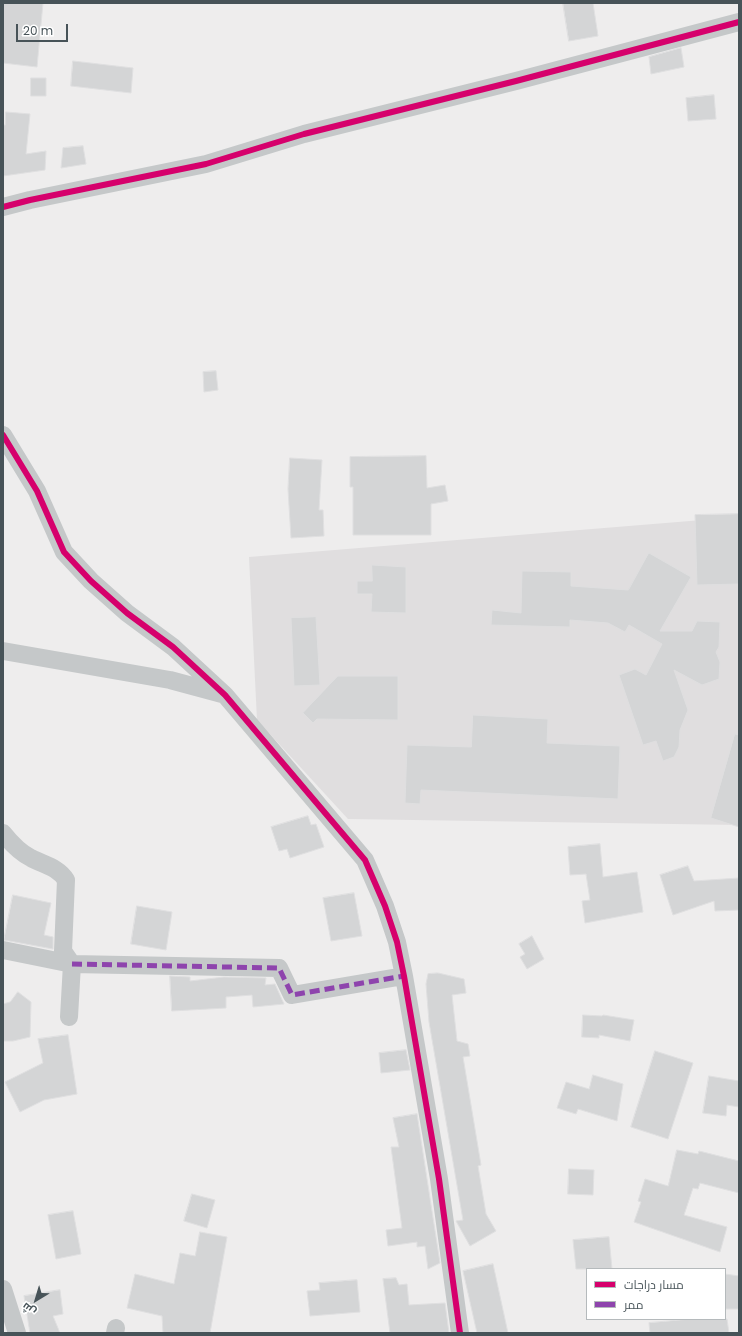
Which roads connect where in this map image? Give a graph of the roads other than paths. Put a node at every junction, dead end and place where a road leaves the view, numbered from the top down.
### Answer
1 (739, 22) edge
2 (3, 207) edge
3 (3, 435) edge
4 (3, 651) edge
5 (225, 695) junction
6 (3, 833) edge
7 (3, 950) edge
8 (72, 964) junction
9 (404, 976) junction
10 (69, 1017) dead end
11 (3, 1289) edge
12 (17, 1333) edge
13 (460, 1333) edge

1 - 2 street
3 - 5 street
4 - 5 street
5 - 9 street
6 - 8 street
7 - 8 street
8 - 9 street
8 - 10 street
9 - 13 street
11 - 12 street

